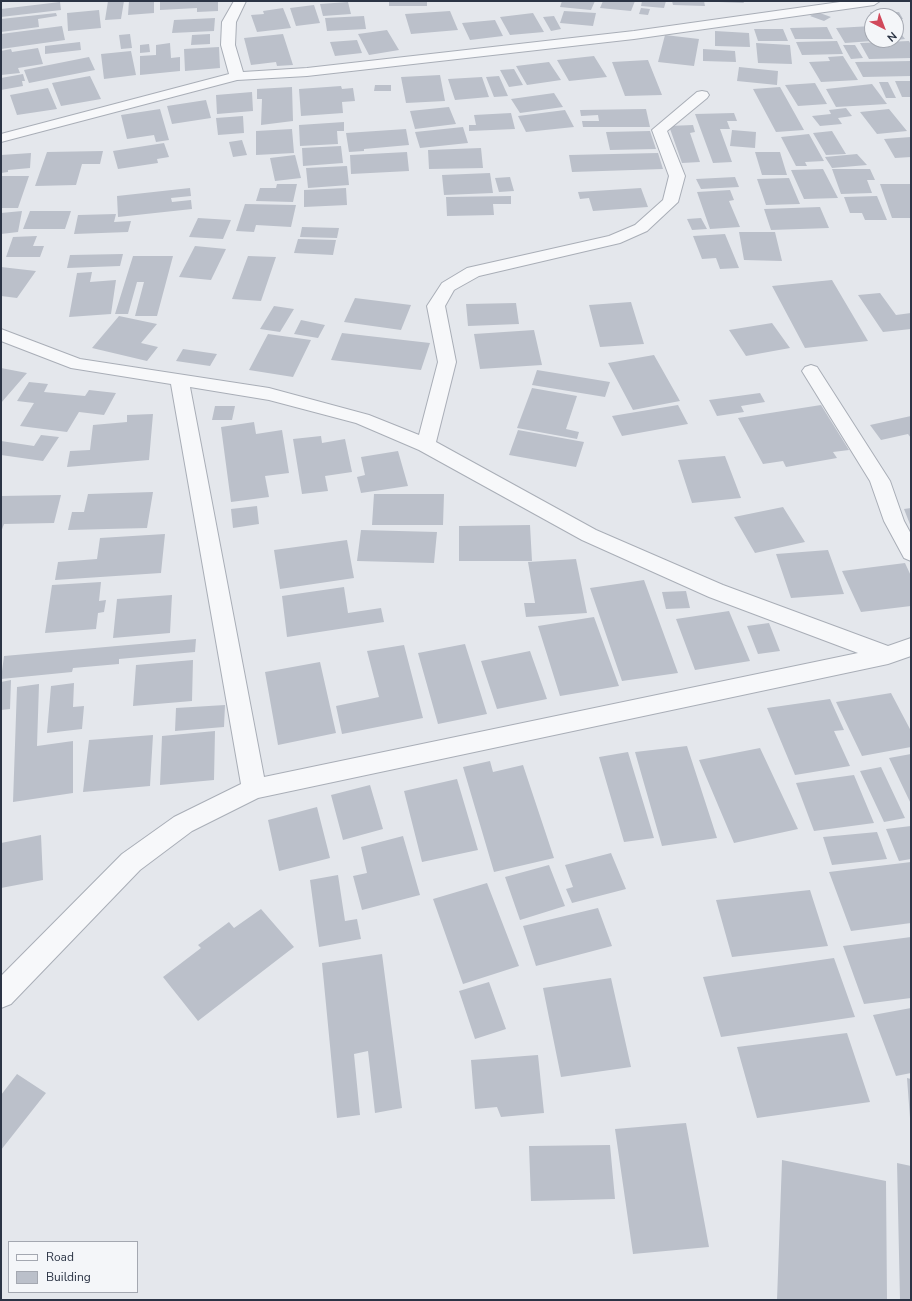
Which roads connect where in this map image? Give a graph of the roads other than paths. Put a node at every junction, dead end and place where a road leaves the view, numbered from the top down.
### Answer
1 (240, 1) edge
2 (874, 1) edge
3 (237, 76) junction
4 (702, 95) dead end
5 (2, 134) edge
6 (1, 334) edge
7 (811, 371) dead end
8 (179, 379) junction
9 (426, 445) junction
10 (911, 553) edge
11 (911, 647) edge
12 (888, 655) junction
13 (254, 789) junction
14 (1, 994) edge

1 - 3 street
2 - 3 street
3 - 5 street
4 - 9 street
6 - 8 street
7 - 10 street
8 - 9 street
8 - 13 street
9 - 12 street
11 - 12 street
12 - 13 street
13 - 14 street

